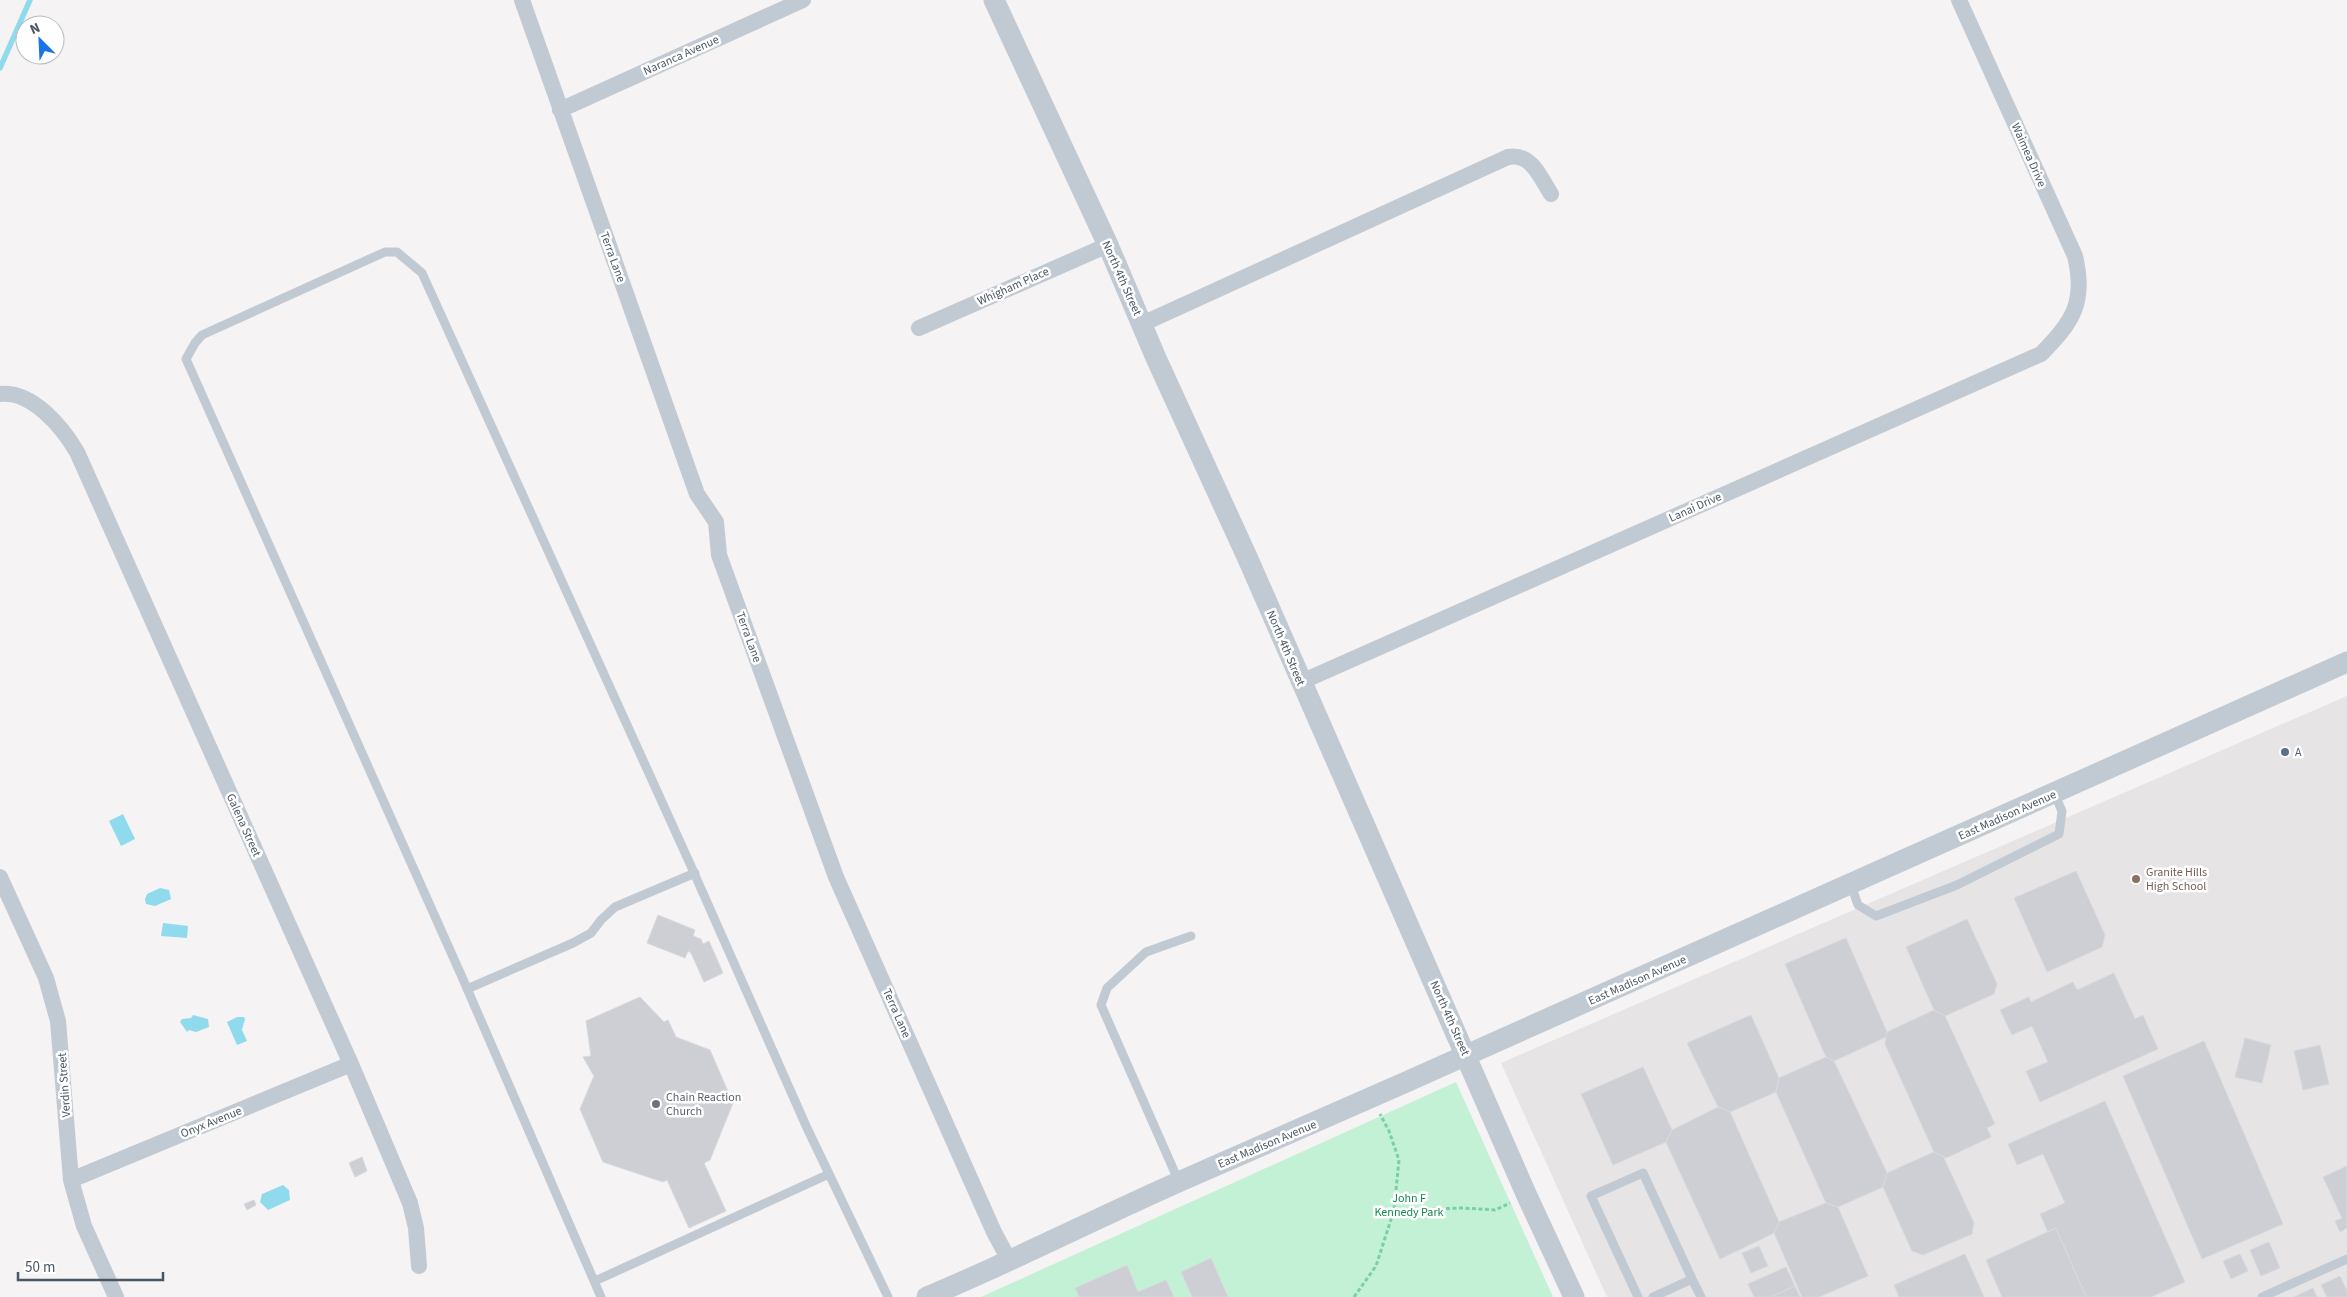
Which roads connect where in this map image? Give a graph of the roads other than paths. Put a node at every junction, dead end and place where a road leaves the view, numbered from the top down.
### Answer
1 (522, 0) edge
2 (803, 0) edge
3 (994, 0) edge
4 (1959, 0) edge
5 (560, 110) junction
6 (1551, 194) dead end
7 (1108, 245) junction
8 (2074, 314) joint
9 (1142, 324) junction
10 (919, 328) dead end
11 (0, 394) edge
12 (2347, 662) edge
13 (1301, 682) junction
14 (2054, 793) junction
15 (695, 873) junction
16 (0, 877) edge
17 (1850, 884) junction
18 (1191, 936) dead end
19 (468, 989) junction
20 (1467, 1056) junction
21 (351, 1064) junction
22 (829, 1174) junction
23 (71, 1180) junction
24 (1179, 1182) junction
25 (2347, 1259) edge
26 (1010, 1262) junction
27 (419, 1266) dead end
28 (1692, 1279) junction
29 (594, 1281) junction
30 (116, 1297) edge
31 (601, 1297) edge
32 (888, 1297) edge
33 (927, 1297) edge
34 (1574, 1297) edge
35 (1638, 1297) edge
36 (1653, 1297) edge
37 (1701, 1297) edge
38 (2262, 1297) edge

1 - 5 street, Terra Lane
2 - 5 street, Naranca Avenue
3 - 7 street, North 4th Street
4 - 8 street, Waimea Drive
5 - 26 street, Terra Lane
6 - 9 street
7 - 9 street, North 4th Street
7 - 10 street, Whigham Place
8 - 13 street, Lanai Drive
9 - 13 street, North 4th Street
11 - 21 street, Galena Street
12 - 14 street, East Madison Avenue
13 - 20 street, North 4th Street
14 - 17 street, East Madison Avenue
14 - 17 lane
15 - 19 lane
15 - 19 lane
15 - 22 lane
16 - 23 street, Verdin Street
17 - 20 street, East Madison Avenue
18 - 24 lane
19 - 29 lane
20 - 24 street, East Madison Avenue
20 - 34 street, North 4th Street
21 - 23 street, Onyx Avenue
21 - 27 street, Galena Street
22 - 29 lane
22 - 32 lane
23 - 30 street, Verdin Street
24 - 26 street, East Madison Avenue
25 - 38 lane
26 - 33 street, East Madison Avenue
28 - 35 lane
28 - 36 lane
28 - 37 lane
29 - 31 lane

